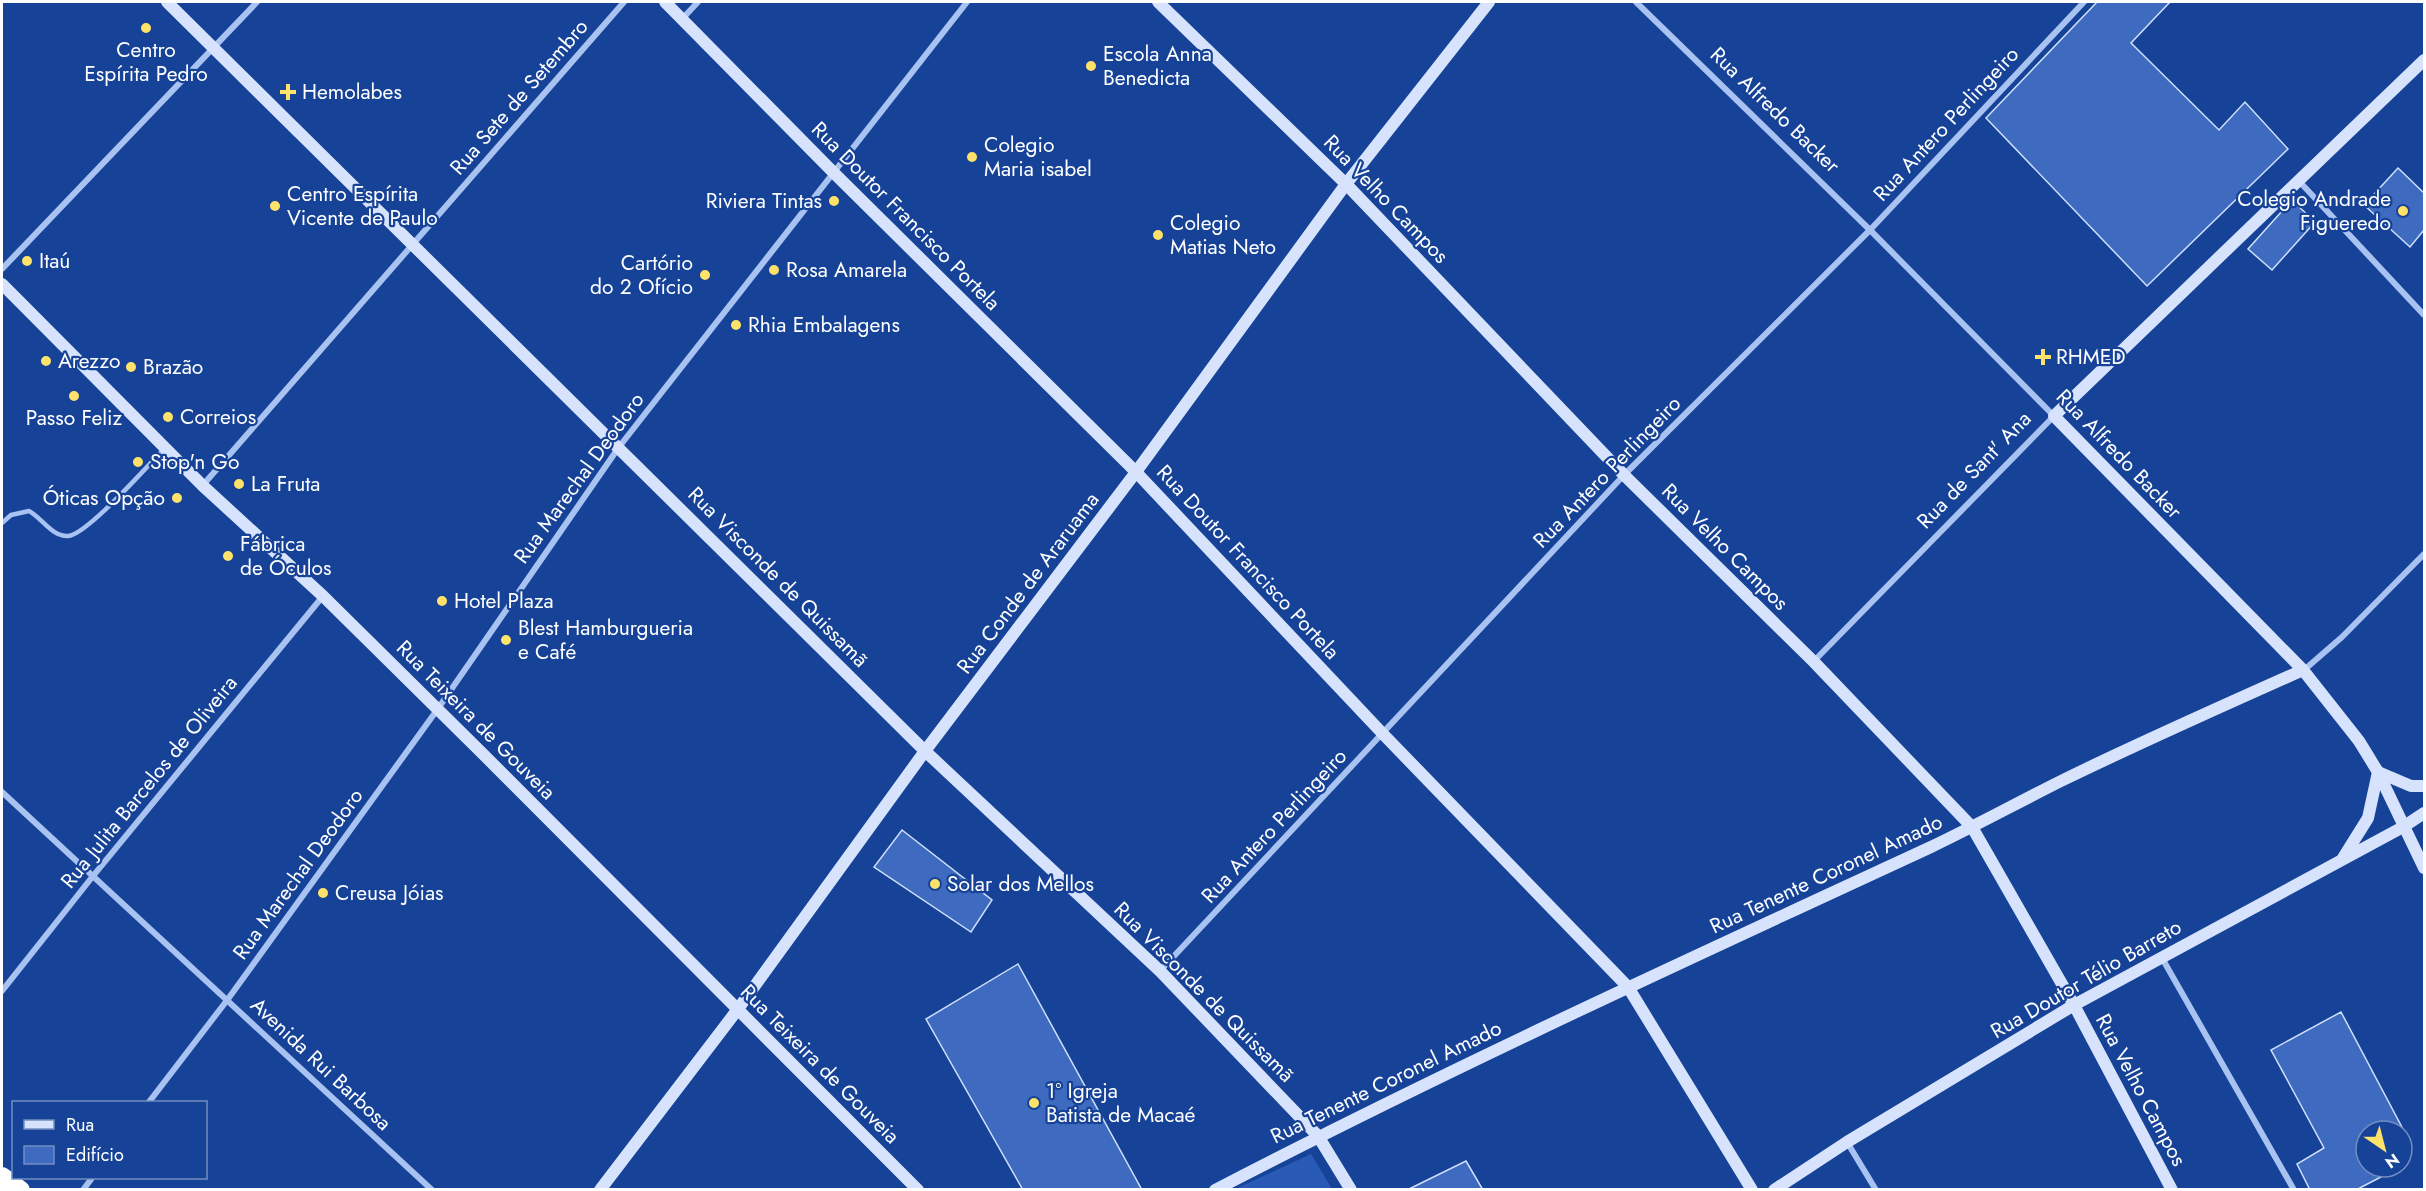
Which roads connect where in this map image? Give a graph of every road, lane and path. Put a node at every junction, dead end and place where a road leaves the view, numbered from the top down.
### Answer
1 (167, 2) edge
2 (257, 2) edge
3 (624, 2) edge
4 (665, 2) edge
5 (698, 2) edge
6 (967, 2) edge
7 (1158, 2) edge
8 (1489, 2) edge
9 (1636, 2) edge
10 (2084, 2) edge
11 (683, 18) junction
12 (215, 48) junction
13 (2424, 60) edge
14 (834, 173) junction
15 (2298, 180) junction
16 (1346, 184) junction
17 (1870, 230) junction
18 (412, 244) junction
19 (2, 269) edge
20 (2, 284) edge
21 (2424, 315) edge
22 (2054, 416) junction
23 (619, 447) junction
24 (165, 448) junction
25 (1136, 472) junction
26 (1624, 475) junction
27 (203, 486) junction
28 (2, 523) edge
29 (2424, 554) edge
30 (323, 596) junction
31 (1814, 662) junction
32 (2303, 670) junction
33 (437, 710) junction
34 (1383, 734) junction
35 (925, 751) junction
36 (2378, 772) junction
37 (2424, 786) edge
38 (2, 792) edge
39 (2424, 813) edge
40 (1972, 827) junction
41 (2403, 827) junction
42 (2342, 860) junction
43 (2424, 868) edge
44 (93, 876) junction
45 (2162, 957) junction
46 (1160, 971) junction
47 (1628, 987) junction
48 (2, 991) edge
49 (228, 999) junction
50 (2074, 1005) junction
51 (738, 1009) junction
52 (150, 1101) edge
53 (1318, 1136) junction
54 (1847, 1142) junction
55 (2, 1176) edge
56 (21, 1190) edge
57 (432, 1190) edge
58 (600, 1190) edge
59 (918, 1190) edge
60 (1215, 1190) edge
61 (1350, 1190) edge
62 (1752, 1190) edge
63 (1773, 1190) edge
64 (1876, 1190) edge
65 (2172, 1190) edge
66 (2294, 1190) edge

1 - 12 street, Rua Visconde de Quissamã
2 - 12 street
3 - 18 street, Rua Sete de Setembro
4 - 11 street, Rua Doutor Francisco Portela
5 - 11 street
6 - 14 street, Rua Marechal Deodoro
7 - 16 street, Rua Velho Campos
8 - 16 street, Rua Conde de Araruama
9 - 17 street, Rua Alfredo Backer
10 - 17 street, Rua Antero Perlingeiro
11 - 14 street, Rua Doutor Francisco Portela
12 - 18 street, Rua Visconde de Quissamã
12 - 19 street
13 - 15 street, Rua de Sant' Ana
14 - 23 street, Rua Marechal Deodoro
14 - 25 street, Rua Doutor Francisco Portela
15 - 21 street
15 - 22 street, Rua de Sant' Ana
16 - 25 street, Rua Conde de Araruama
16 - 26 street, Rua Velho Campos
17 - 22 street, Rua Alfredo Backer
17 - 26 street, Rua Antero Perlingeiro
18 - 23 street, Rua Visconde de Quissamã
18 - 27 street, Rua Sete de Setembro
20 - 24 street, Rua Teixeira de Gouveia
22 - 31 street, Rua de Sant' Ana
22 - 32 street, Rua Alfredo Backer
23 - 33 street, Rua Marechal Deodoro
23 - 35 street, Rua Visconde de Quissamã
24 - 27 street, Rua Teixeira de Gouveia
24 - 28 lane
25 - 34 street, Rua Doutor Francisco Portela
25 - 35 street, Rua Conde de Araruama
26 - 31 street, Rua Velho Campos
26 - 34 street, Rua Antero Perlingeiro
27 - 30 street, Rua Teixeira de Gouveia
29 - 32 street, Rua Tenente Coronel Amado
30 - 33 street, Rua Teixeira de Gouveia
30 - 44 street, Rua Julita Barcelos de Oliveira
31 - 40 street, Rua Velho Campos
32 - 36 street, Rua Alfredo Backer
32 - 40 street, Rua Tenente Coronel Amado
33 - 49 street, Rua Marechal Deodoro
33 - 51 street, Rua Teixeira de Gouveia
34 - 46 street, Rua Antero Perlingeiro
34 - 47 street, Rua Doutor Francisco Portela
35 - 46 street, Rua Visconde de Quissamã
35 - 51 street, Rua Conde de Araruama
36 - 37 street
36 - 41 street, Rua Alfredo Backer
36 - 42 street
38 - 44 street, Avenida Rui Barbosa
39 - 41 street, Rua Doutor Télio Barreto
40 - 47 street, Rua Tenente Coronel Amado
40 - 50 street, Rua Velho Campos
41 - 42 street, Rua Doutor Télio Barreto
41 - 43 street, Rua Alfredo Backer
42 - 45 street, Rua Doutor Télio Barreto
44 - 48 street, Rua Julita Barcelos de Oliveira
44 - 49 street, Avenida Rui Barbosa
45 - 50 street, Rua Doutor Télio Barreto
45 - 66 street
46 - 53 street, Rua Visconde de Quissamã
47 - 53 street, Rua Tenente Coronel Amado
47 - 62 street, Rua Doutor Francisco Portela
49 - 52 street, Rua Marechal Deodoro
49 - 57 street, Avenida Rui Barbosa
50 - 54 street, Rua Doutor Télio Barreto
50 - 65 street, Rua Velho Campos
51 - 58 street, Rua Conde de Araruama
51 - 59 street, Rua Teixeira de Gouveia
53 - 60 street, Rua Tenente Coronel Amado
53 - 61 street, Rua Visconde de Quissamã
54 - 63 street, Rua Doutor Télio Barreto
54 - 64 street
55 - 56 highway

